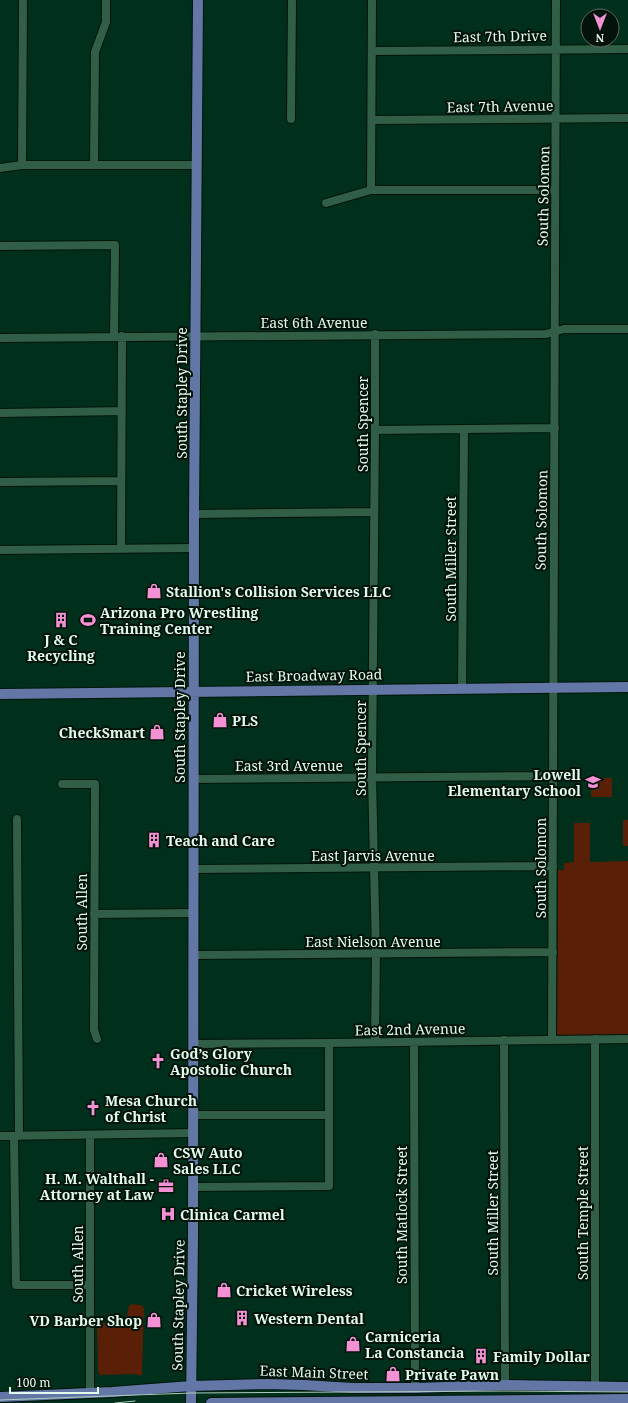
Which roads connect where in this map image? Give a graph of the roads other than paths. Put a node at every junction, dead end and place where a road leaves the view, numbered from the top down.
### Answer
1 (22, 0) edge
2 (106, 0) edge
3 (198, 0) edge
4 (292, 0) edge
5 (372, 0) edge
6 (556, 0) edge
7 (556, 49) junction
8 (628, 49) edge
9 (372, 51) junction
10 (556, 118) junction
11 (628, 118) edge
12 (291, 119) dead end
13 (372, 120) junction
14 (22, 165) junction
15 (94, 165) junction
16 (197, 165) junction
17 (0, 168) edge
18 (371, 190) junction
19 (555, 190) junction
20 (326, 203) dead end
21 (0, 246) edge
22 (628, 329) edge
23 (555, 332) junction
24 (375, 334) junction
25 (118, 336) junction
26 (195, 336) junction
27 (0, 338) edge
28 (122, 411) junction
29 (0, 413) edge
30 (555, 428) junction
31 (464, 429) junction
32 (375, 430) junction
33 (122, 481) junction
34 (0, 482) edge
35 (374, 512) junction
36 (194, 514) junction
37 (121, 548) junction
38 (194, 548) junction
39 (0, 550) edge
40 (628, 686) edge
41 (554, 687) junction
42 (462, 688) junction
43 (373, 689) junction
44 (193, 690) junction
45 (0, 694) edge
46 (553, 776) junction
47 (372, 777) junction
48 (193, 778) junction
49 (62, 784) dead end
50 (17, 819) dead end
51 (553, 866) junction
52 (373, 868) junction
53 (193, 869) junction
54 (193, 913) junction
55 (94, 914) junction
56 (553, 952) junction
57 (376, 954) junction
58 (193, 955) junction
59 (98, 1039) dead end
60 (552, 1039) junction
61 (595, 1039) junction
62 (628, 1039) edge
63 (504, 1040) junction
64 (375, 1042) junction
65 (414, 1042) junction
66 (329, 1043) junction
67 (193, 1044) junction
68 (193, 1115) junction
69 (329, 1115) junction
70 (193, 1134) junction
71 (90, 1135) junction
72 (0, 1136) edge
73 (16, 1136) junction
74 (193, 1187) junction
75 (90, 1285) junction
76 (504, 1385) junction
77 (191, 1386) junction
78 (595, 1387) junction
79 (628, 1387) edge
80 (415, 1388) junction
81 (90, 1393) junction
82 (0, 1397) edge
83 (628, 1399) edge
84 (274, 1402) edge
85 (353, 1402) edge
86 (433, 1402) edge
87 (514, 1402) edge
88 (191, 1403) edge
89 (212, 1403) edge

1 - 14 street
2 - 15 street
3 - 16 main road, South Stapley Drive
4 - 12 street
5 - 9 street
6 - 7 street, South Solomon
7 - 8 street, East 7th Drive
7 - 9 street, East 7th Drive
7 - 10 street, South Solomon
9 - 13 street
10 - 11 street, East 7th Avenue
10 - 13 street, East 7th Avenue
10 - 19 street, South Solomon
13 - 18 street
14 - 15 street
14 - 17 street
15 - 16 street
16 - 26 main road, South Stapley Drive
18 - 19 street
18 - 20 street
19 - 23 street, South Solomon
21 - 25 street
22 - 23 street, East 6th Avenue
23 - 24 street, East 6th Avenue
23 - 30 street, South Solomon
24 - 26 street, East 6th Avenue
24 - 32 street, South Spencer
25 - 26 street, East 6th Avenue
25 - 27 street, East 6th Avenue
25 - 28 street
26 - 36 main road, South Stapley Drive
28 - 29 street
28 - 33 street
30 - 31 street
30 - 41 street, South Solomon
31 - 32 street
31 - 42 street, South Miller Street
32 - 35 street, South Spencer
33 - 34 street
33 - 37 street
35 - 36 street
35 - 43 street, South Spencer
36 - 38 main road, South Stapley Drive
37 - 38 street
37 - 39 street
38 - 44 main road, South Stapley Drive
40 - 41 main road, East Broadway Road
41 - 42 main road, East Broadway Road
41 - 46 street, South Solomon
42 - 43 main road, East Broadway Road
43 - 44 main road, East Broadway Road
43 - 47 street, South Spencer
44 - 45 main road, East Broadway Road
44 - 48 main road, South Stapley Drive
46 - 47 street, East 3rd Avenue
46 - 51 street, South Solomon
47 - 48 street, East 3rd Avenue
47 - 52 street, South Spencer
48 - 53 main road, South Stapley Drive
49 - 55 street, South Allen
50 - 73 street
51 - 52 street, East Jarvis Avenue
51 - 56 street, South Solomon
52 - 53 street, East Jarvis Avenue
52 - 57 street, South Spencer
53 - 54 main road, South Stapley Drive
54 - 55 street
54 - 58 main road, South Stapley Drive
55 - 59 street, South Allen
56 - 57 street, East Nielson Avenue
56 - 60 street, South Solomon
57 - 58 street, East Nielson Avenue
57 - 64 street, South Spencer
58 - 67 main road, South Stapley Drive
60 - 61 street, East 2nd Avenue
60 - 63 street, East 2nd Avenue
61 - 62 street, East 2nd Avenue
61 - 78 street, South Temple Street
63 - 65 street, East 2nd Avenue
63 - 76 street, South Miller Street
64 - 65 street, East 2nd Avenue
64 - 66 street, East 2nd Avenue
65 - 80 street, South Matlock Street
66 - 67 street, East 2nd Avenue
66 - 69 street
67 - 68 main road, South Stapley Drive
68 - 69 street
68 - 70 main road, South Stapley Drive
69 - 74 street
70 - 71 street
70 - 74 main road, South Stapley Drive
71 - 73 street
71 - 75 street, South Allen
72 - 73 street
73 - 75 street
74 - 77 main road, South Stapley Drive
75 - 81 street, South Allen
76 - 78 main road, East Main Street
76 - 80 main road, East Main Street
77 - 80 main road, East Main Street
77 - 81 main road, East Main Street
77 - 88 main road, South Stapley Drive
78 - 79 main road, East Main Street
81 - 82 main road, East Main Street
83 - 87 main road, East Main Street
84 - 85 main road, East Main Street
84 - 89 main road, East Main Street
85 - 86 main road, East Main Street
86 - 87 main road, East Main Street

